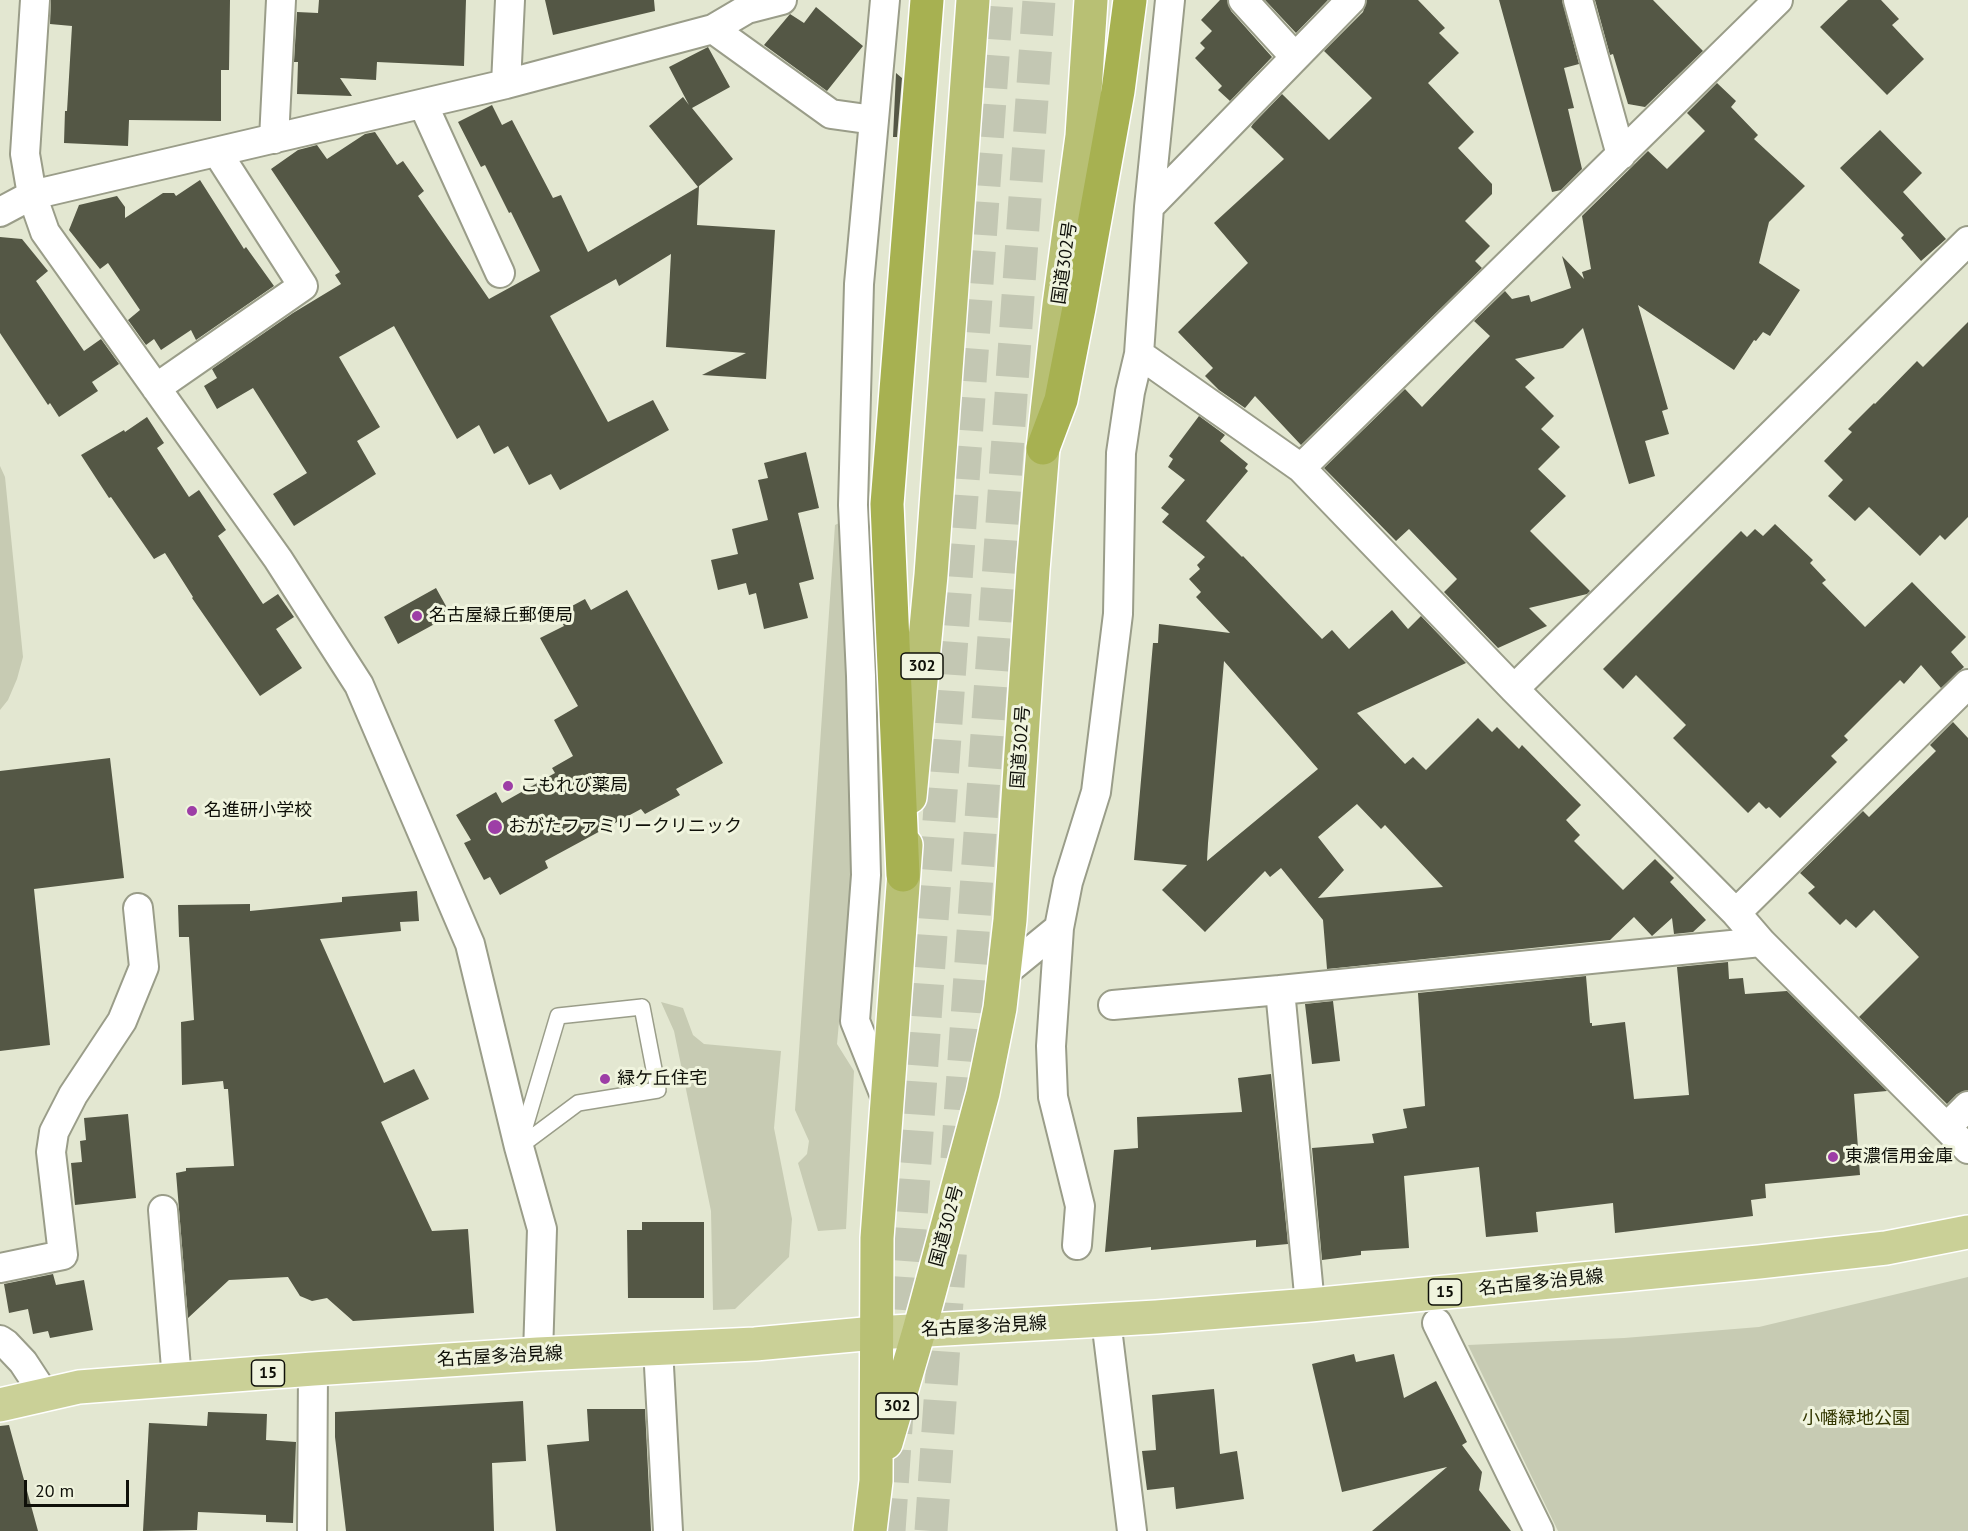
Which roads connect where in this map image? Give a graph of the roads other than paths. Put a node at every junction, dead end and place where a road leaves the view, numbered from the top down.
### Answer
1 (35, 0) edge
2 (281, 0) edge
3 (510, 0) edge
4 (782, 0) edge
5 (885, 0) edge
6 (927, 0) edge
7 (973, 0) edge
8 (1090, 0) edge
9 (1130, 0) edge
10 (1170, 0) edge
11 (1243, 0) edge
12 (1351, 0) edge
13 (1578, 0) edge
14 (1778, 0) edge
15 (747, 5) edge
16 (713, 29) junction
17 (1295, 57) junction
18 (506, 84) junction
19 (423, 104) junction
20 (874, 120) junction
21 (274, 139) junction
22 (217, 152) junction
23 (1621, 154) junction
24 (32, 195) junction
25 (1149, 207) junction
26 (0, 212) edge
27 (1968, 241) edge
28 (500, 273) dead end
29 (1139, 354) junction
30 (156, 388) junction
31 (1043, 448) junction
32 (1301, 468) junction
33 (1968, 684) edge
34 (1514, 689) junction
35 (903, 874) junction
36 (138, 908) dead end
37 (1736, 913) junction
38 (1059, 928) junction
39 (1761, 942) junction
40 (1004, 973) junction
41 (1280, 990) junction
42 (1113, 1005) dead end
43 (888, 1103) junction
44 (1968, 1106) edge
45 (1947, 1127) junction
46 (519, 1147) junction
47 (1968, 1149) edge
48 (163, 1210) dead end
49 (1968, 1232) edge
50 (1077, 1245) dead end
51 (0, 1268) edge
52 (1310, 1305) junction
53 (1106, 1320) junction
54 (1437, 1323) dead end
55 (919, 1331) junction
56 (875, 1333) junction
57 (0, 1340) edge
58 (658, 1348) junction
59 (538, 1354) junction
60 (313, 1369) junction
61 (177, 1380) junction
62 (44, 1394) junction
63 (0, 1405) edge
64 (876, 1481) junction
65 (312, 1531) edge
66 (668, 1531) edge
67 (870, 1531) edge
68 (1132, 1531) edge
69 (1539, 1531) edge

1 - 24 street
2 - 21 street
3 - 18 street
4 - 15 street
5 - 20 street
6 - 35 highway
7 - 35 highway, 国道302号 / 302
8 - 31 highway, 国道302号 / 302
9 - 31 highway
10 - 25 street
11 - 17 street
12 - 17 street
13 - 23 street
14 - 23 street
15 - 16 street
16 - 18 street
16 - 20 street
17 - 25 street
18 - 19 street
19 - 21 street
19 - 28 street
20 - 43 street
21 - 22 street
22 - 24 street
22 - 30 street
23 - 32 street
24 - 26 street
24 - 30 street
25 - 29 street
27 - 34 street
29 - 32 street
29 - 38 street
30 - 46 street
31 - 40 highway, 国道302号 / 302
32 - 34 street
33 - 37 street
34 - 37 street
35 - 43 highway, 国道302号 / 302
36 - 51 street
37 - 39 street
38 - 40 street
38 - 50 street
39 - 41 street
39 - 45 street
40 - 55 highway, 国道302号 / 302
41 - 42 street
41 - 52 street
43 - 56 highway, 国道302号 / 302
44 - 45 street
45 - 47 street
46 - 46 lane
46 - 59 street
48 - 61 street
49 - 52 main road, 名古屋多治見線 / 15
52 - 53 main road, 名古屋多治見線 / 15
53 - 55 main road, 名古屋多治見線 / 15
53 - 68 street
54 - 69 street
55 - 56 main road, 名古屋多治見線 / 15
55 - 64 highway, 国道302号 / 302
56 - 58 main road, 名古屋多治見線 / 15
56 - 64 highway, 国道302号 / 302
57 - 62 street
58 - 59 main road, 名古屋多治見線 / 15
58 - 66 street
59 - 60 main road, 名古屋多治見線 / 15
60 - 61 main road, 名古屋多治見線 / 15
60 - 65 street
61 - 62 main road, 名古屋多治見線 / 15
62 - 63 main road, 名古屋多治見線 / 15
64 - 67 highway, 国道302号 / 302

